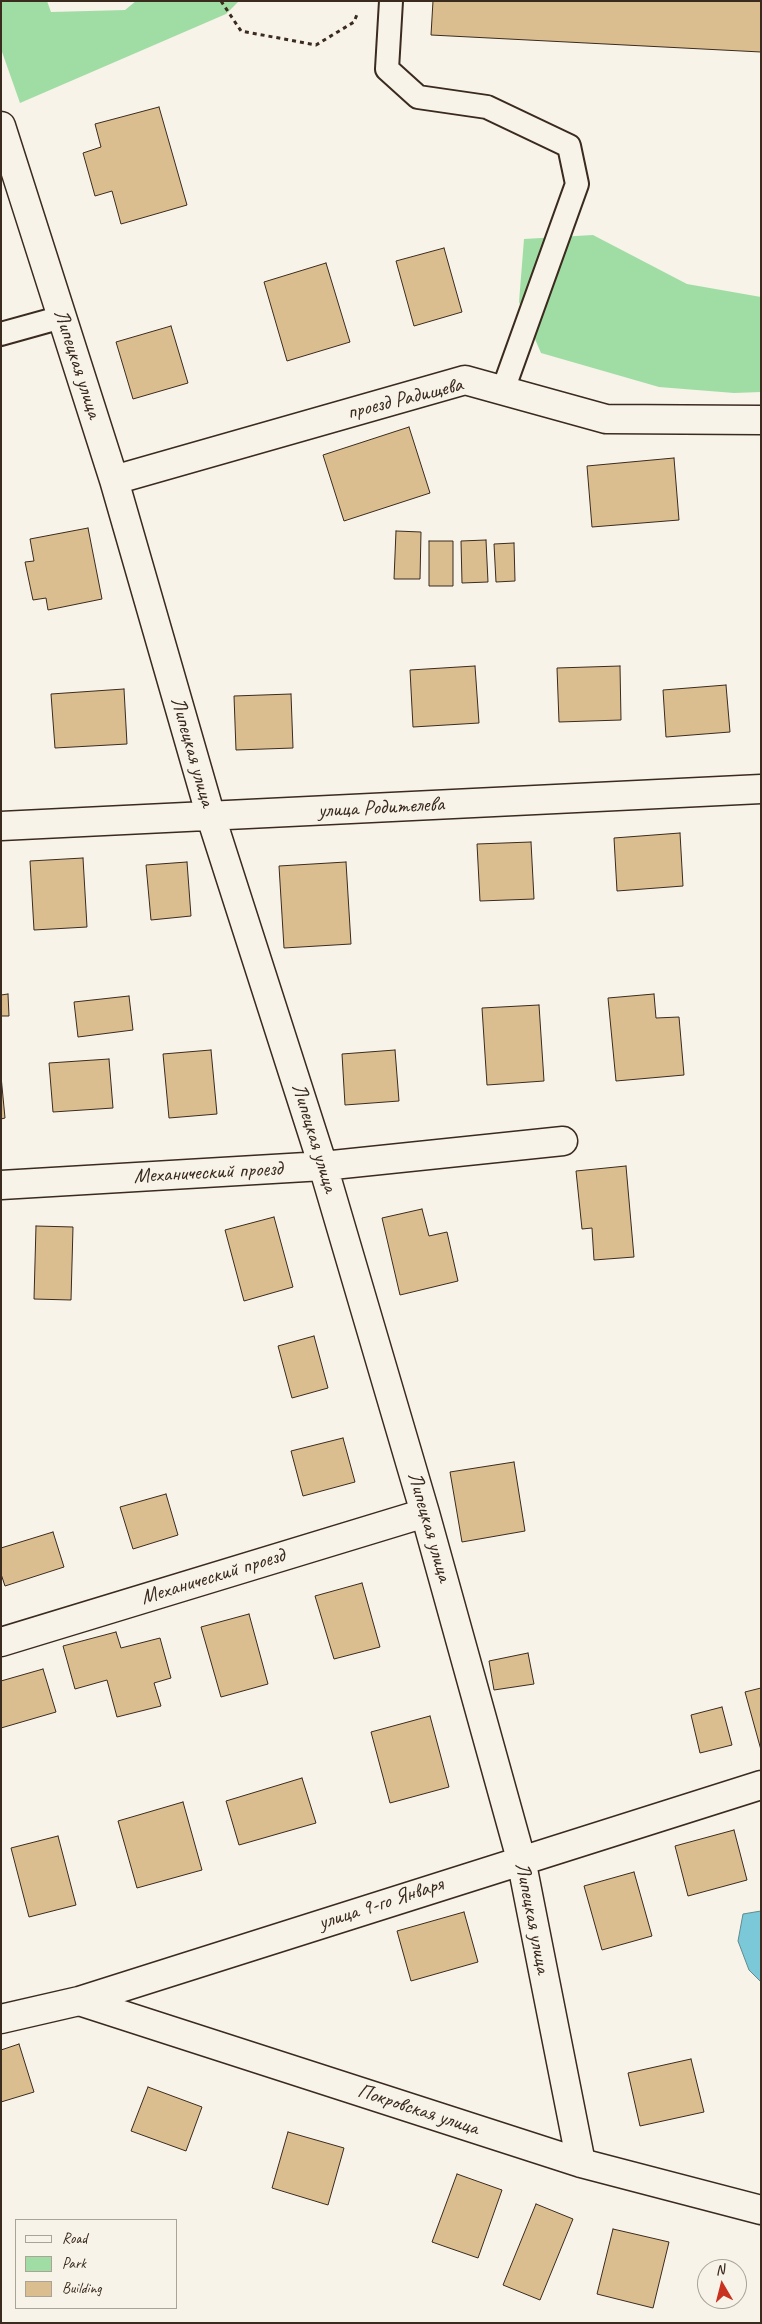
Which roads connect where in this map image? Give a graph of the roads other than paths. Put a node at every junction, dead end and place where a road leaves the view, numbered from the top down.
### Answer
1 (391, 1) edge
2 (1, 126) edge
3 (62, 317) junction
4 (1, 334) edge
5 (503, 390) junction
6 (761, 420) edge
7 (114, 480) junction
8 (761, 788) edge
9 (211, 817) junction
10 (1, 826) edge
11 (563, 1141) dead end
12 (323, 1166) junction
13 (1, 1185) edge
14 (425, 1513) junction
15 (1, 1642) edge
16 (761, 1785) edge
17 (521, 1859) junction
18 (78, 2001) junction
19 (1, 2019) edge
20 (581, 2163) junction
21 (761, 2210) edge

1 - 5 lane
2 - 3 street, Липецкая улица
3 - 4 lane
3 - 7 street, Липецкая улица
5 - 6 street, проезд Радищева
5 - 7 street, проезд Радищева
7 - 9 street, Липецкая улица
8 - 9 street, улица Родителева
9 - 10 street, улица Родителева
9 - 12 street, Липецкая улица
11 - 12 street, Механический проезд
12 - 13 street, Механический проезд
12 - 14 street, Липецкая улица
14 - 15 street, Механический проезд
14 - 17 street, Липецкая улица
16 - 17 street, улица 9-го Января
17 - 18 street, улица 9-го Января
17 - 20 street, Липецкая улица
18 - 19 street, улица 9-го Января
18 - 20 street, Покровская улица
20 - 21 street, Покровская улица

